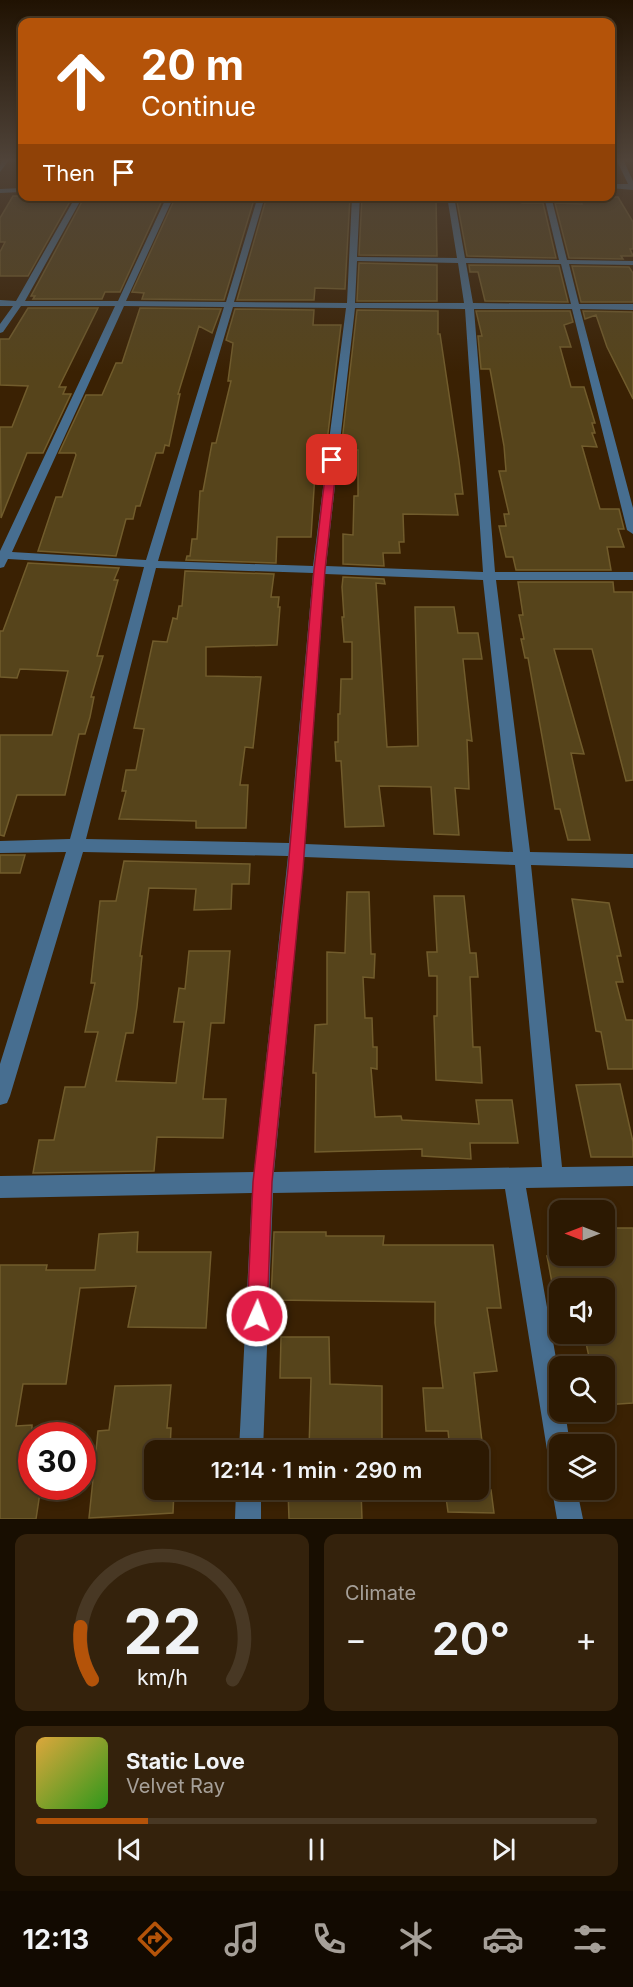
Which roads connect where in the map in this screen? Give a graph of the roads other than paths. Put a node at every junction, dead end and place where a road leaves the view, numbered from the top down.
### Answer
1 (61, 230) edge
2 (155, 230) edge
3 (252, 230) edge
4 (354, 230) edge
5 (456, 230) edge
6 (556, 230) edge
7 (353, 260) junction
8 (461, 261) junction
9 (564, 262) junction
10 (633, 263) edge
11 (0, 303) edge
12 (19, 303) junction
13 (122, 303) junction
14 (230, 304) junction
15 (351, 305) junction
16 (469, 306) junction
17 (576, 307) junction
18 (633, 307) edge
19 (0, 330) edge
20 (633, 530) edge
21 (1, 558) edge
22 (152, 564) junction
23 (320, 570) junction
24 (489, 576) junction
25 (633, 576) edge
26 (77, 844) junction
27 (0, 847) edge
28 (297, 849) junction
29 (522, 860) junction
30 (633, 861) edge
31 (0, 1096) edge
32 (554, 1176) junction
33 (633, 1176) edge
34 (514, 1178) junction
35 (263, 1182) junction
36 (0, 1187) edge
37 (556, 1434) edge
38 (251, 1440) edge
39 (249, 1500) edge
40 (567, 1500) edge
41 (248, 1519) edge
42 (570, 1519) edge

1 - 12 street
2 - 13 street
3 - 14 street
4 - 7 street
5 - 8 street
6 - 9 street
7 - 8 street
7 - 15 street
8 - 9 street
8 - 16 street
9 - 10 street
9 - 17 street
11 - 12 street
12 - 13 street
12 - 19 street
13 - 14 street
13 - 21 street
14 - 15 street
14 - 22 street
15 - 16 street
15 - 23 street
16 - 17 street
16 - 24 street
17 - 18 street
17 - 20 street
21 - 22 street
22 - 23 street
22 - 26 street
23 - 24 street
23 - 28 street
24 - 25 street
24 - 29 street
26 - 27 street
26 - 28 street
26 - 31 street
28 - 29 street
28 - 35 street
29 - 30 street
29 - 32 street
32 - 33 street
32 - 34 street
34 - 35 street
34 - 37 street
35 - 36 street
35 - 38 street
39 - 41 street
40 - 42 street

